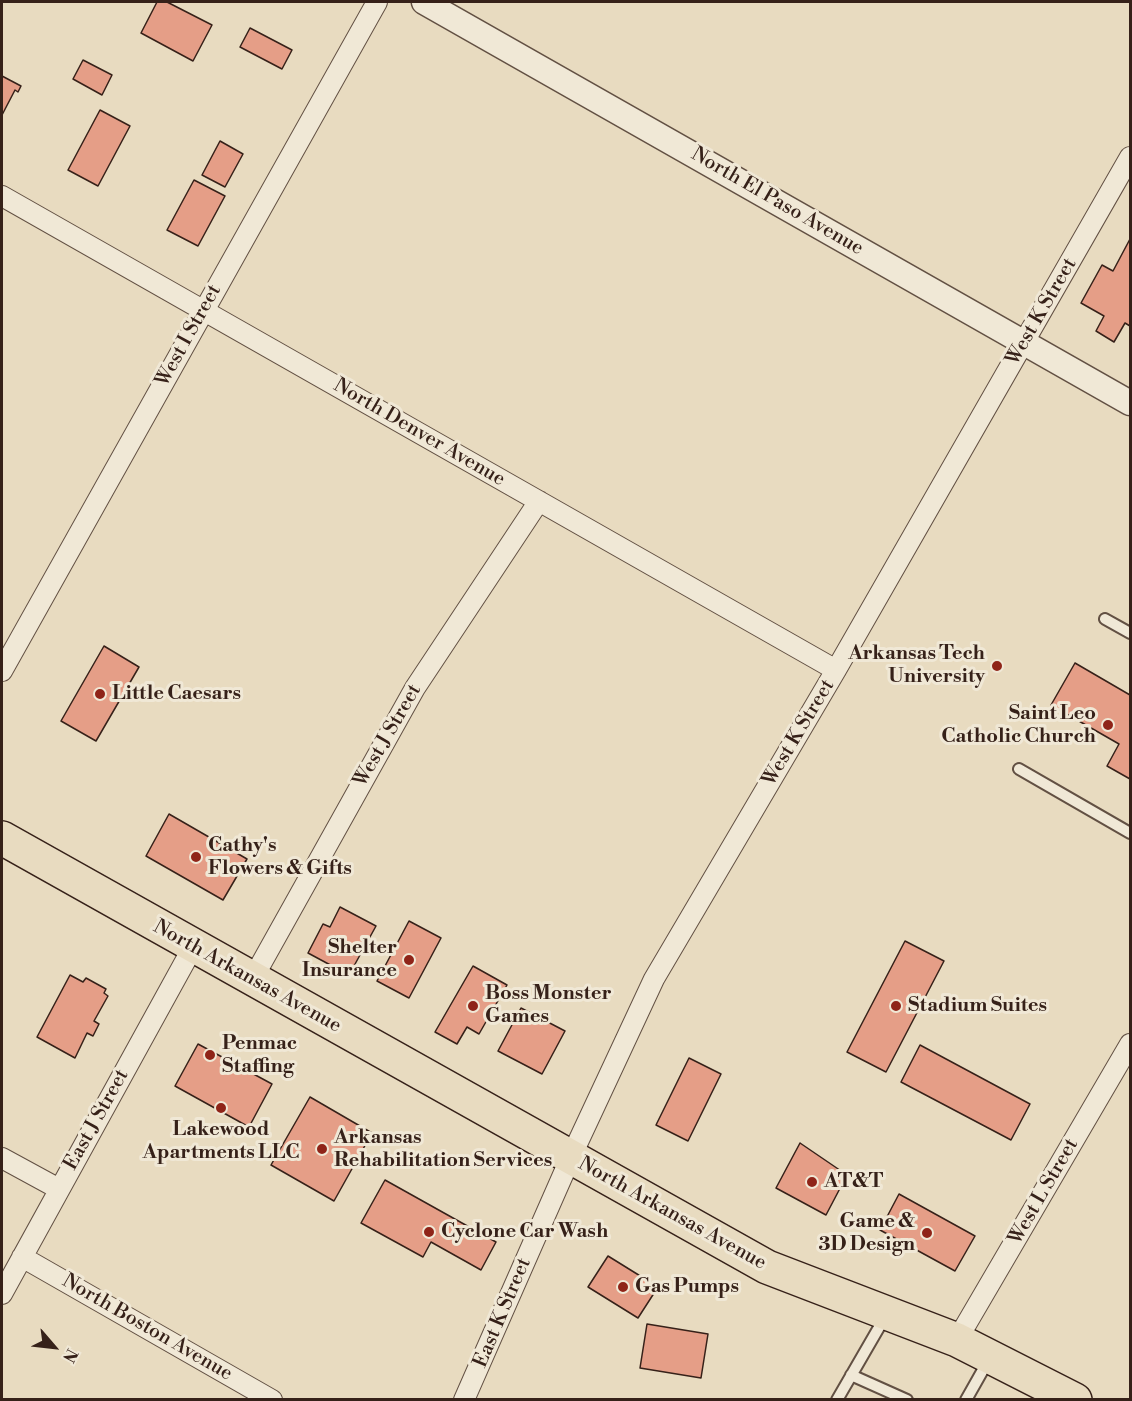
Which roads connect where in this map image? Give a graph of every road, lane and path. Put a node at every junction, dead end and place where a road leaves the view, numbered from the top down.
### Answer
1 (377, 2) edge
2 (424, 2) edge
3 (1131, 157) edge
4 (2, 196) edge
5 (203, 311) junction
6 (1025, 342) junction
7 (1131, 403) edge
8 (539, 501) junction
9 (1105, 619) dead end
10 (1131, 633) edge
11 (2, 670) edge
12 (836, 670) junction
13 (1019, 769) dead end
14 (1131, 833) edge
15 (2, 838) edge
16 (193, 947) junction
17 (252, 980) junction
18 (1131, 1044) edge
19 (2, 1158) edge
20 (570, 1159) junction
21 (59, 1189) junction
22 (22, 1257) junction
23 (2, 1294) edge
24 (887, 1313) junction
25 (957, 1340) junction
26 (990, 1357) junction
27 (851, 1375) junction
28 (1064, 1397) edge
29 (272, 1400) edge
30 (464, 1400) edge
31 (837, 1400) edge
32 (907, 1400) edge
33 (966, 1400) edge

1 - 5 street, West I Street
2 - 6 street, North El Paso Avenue
3 - 6 street, West K Street
4 - 5 street, North Denver Avenue
5 - 8 street, North Denver Avenue
5 - 11 street, West I Street
6 - 7 street, North El Paso Avenue
6 - 12 street, West K Street
8 - 12 street, North Denver Avenue
8 - 17 street, West J Street
9 - 10 lane
12 - 20 street, West K Street
13 - 14 lane
15 - 16 highway, North Arkansas Avenue
16 - 17 highway, North Arkansas Avenue
16 - 21 street, East J Street
17 - 20 highway, North Arkansas Avenue
18 - 25 street, West L Street
19 - 21 street
20 - 24 highway, North Arkansas Avenue
20 - 30 street, East K Street
21 - 22 street, East J Street
22 - 23 street, East J Street
22 - 29 street, North Boston Avenue
24 - 25 highway, North Arkansas Avenue
24 - 27 lane
25 - 26 highway, North Arkansas Avenue
26 - 28 highway, North Arkansas Avenue
26 - 33 lane
27 - 31 lane
27 - 32 lane

